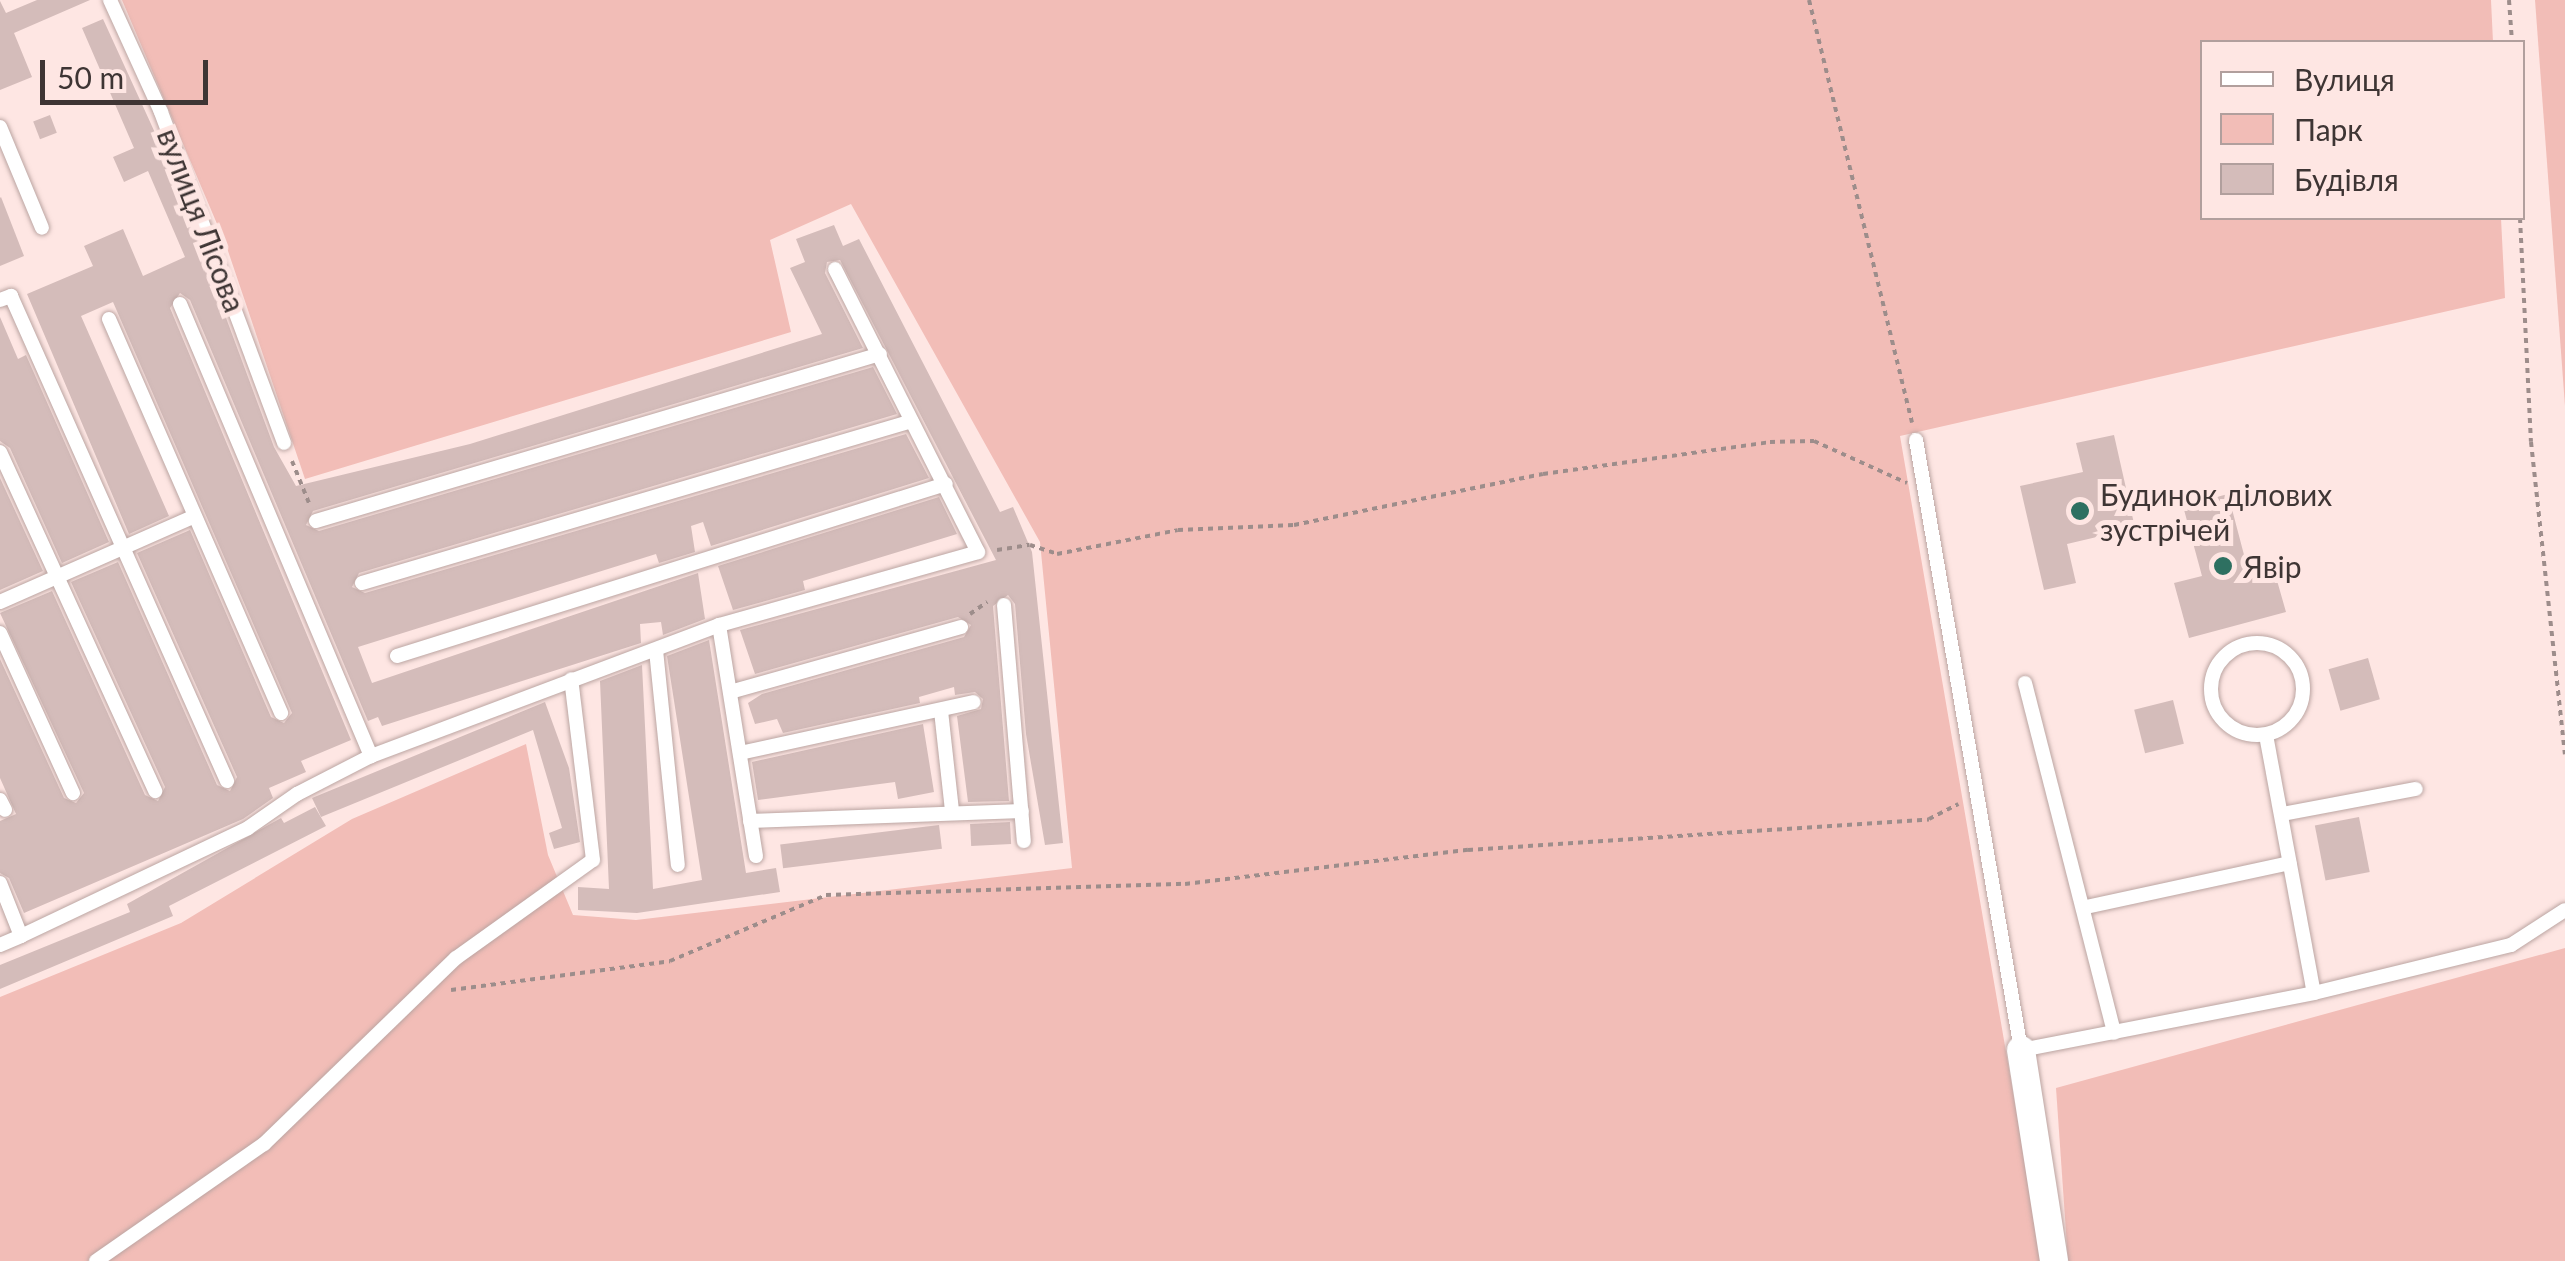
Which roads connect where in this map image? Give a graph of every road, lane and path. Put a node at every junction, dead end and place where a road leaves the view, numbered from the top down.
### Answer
1 (110, 0) edge
2 (1809, 0) edge
3 (2509, 0) edge
4 (2512, 40) edge
5 (0, 127) edge
6 (2520, 220) edge
7 (42, 228) dead end
8 (835, 269) dead end
9 (0, 300) edge
10 (180, 304) dead end
11 (109, 319) dead end
12 (880, 354) junction
13 (912, 421) junction
14 (1916, 440) joint
15 (284, 442) joint
16 (0, 452) edge
17 (946, 484) junction
18 (1925, 492) junction
19 (192, 518) junction
20 (316, 521) joint
21 (121, 546) junction
22 (978, 552) junction
23 (56, 577) junction
24 (362, 583) dead end
25 (0, 602) edge
26 (1004, 605) joint
27 (719, 626) junction
28 (961, 627) joint
29 (0, 633) edge
30 (656, 650) junction
31 (397, 656) dead end
32 (571, 679) junction
33 (2024, 682) dead end
34 (730, 692) junction
35 (973, 702) dead end
36 (941, 711) junction
37 (281, 713) dead end
38 (2266, 735) junction
39 (740, 753) junction
40 (2565, 754) edge
41 (371, 756) junction
42 (227, 781) dead end
43 (2416, 789) dead end
44 (154, 791) dead end
45 (73, 793) dead end
46 (1977, 794) junction
47 (1022, 811) junction
48 (952, 812) junction
49 (2282, 814) junction
50 (750, 820) junction
51 (1024, 840) dead end
52 (756, 856) dead end
53 (2289, 863) junction
54 (678, 865) dead end
55 (0, 883) edge
56 (2086, 906) junction
57 (2565, 910) edge
58 (21, 936) junction
59 (0, 944) edge
60 (421, 992) junction
61 (2314, 993) junction
62 (2114, 1033) junction
63 (2021, 1050) junction
64 (96, 1261) edge
65 (2054, 1261) edge

1 - 15 lane, вулиця Лісова
2 - 14 path
3 - 4 path
5 - 7 lane
6 - 40 path
8 - 12 lane
9 - 21 lane
10 - 41 lane
11 - 19 lane
12 - 13 lane
12 - 20 lane
13 - 17 lane
13 - 24 lane
14 - 18 lane
15 - 20 path
16 - 23 lane
17 - 22 lane
17 - 31 lane
18 - 22 path
18 - 46 lane
19 - 21 lane
19 - 37 lane
21 - 23 lane
21 - 42 lane
22 - 27 lane
23 - 25 lane
23 - 44 lane
26 - 28 path
26 - 47 lane
27 - 30 lane
27 - 34 lane
28 - 34 lane
29 - 45 lane
30 - 32 lane
30 - 54 lane
32 - 41 lane
32 - 60 lane
33 - 56 lane
34 - 39 lane
35 - 36 lane
36 - 39 lane
36 - 48 lane
38 - 38 lane
38 - 49 lane
39 - 50 lane
41 - 58 lane
43 - 49 lane
46 - 60 path
46 - 63 lane
47 - 48 lane
47 - 51 lane
48 - 50 lane
49 - 53 lane
50 - 52 lane
53 - 56 lane
53 - 61 lane
55 - 58 lane
56 - 62 lane
57 - 61 lane
58 - 59 lane
60 - 64 lane
61 - 62 lane
62 - 63 lane
63 - 65 street

